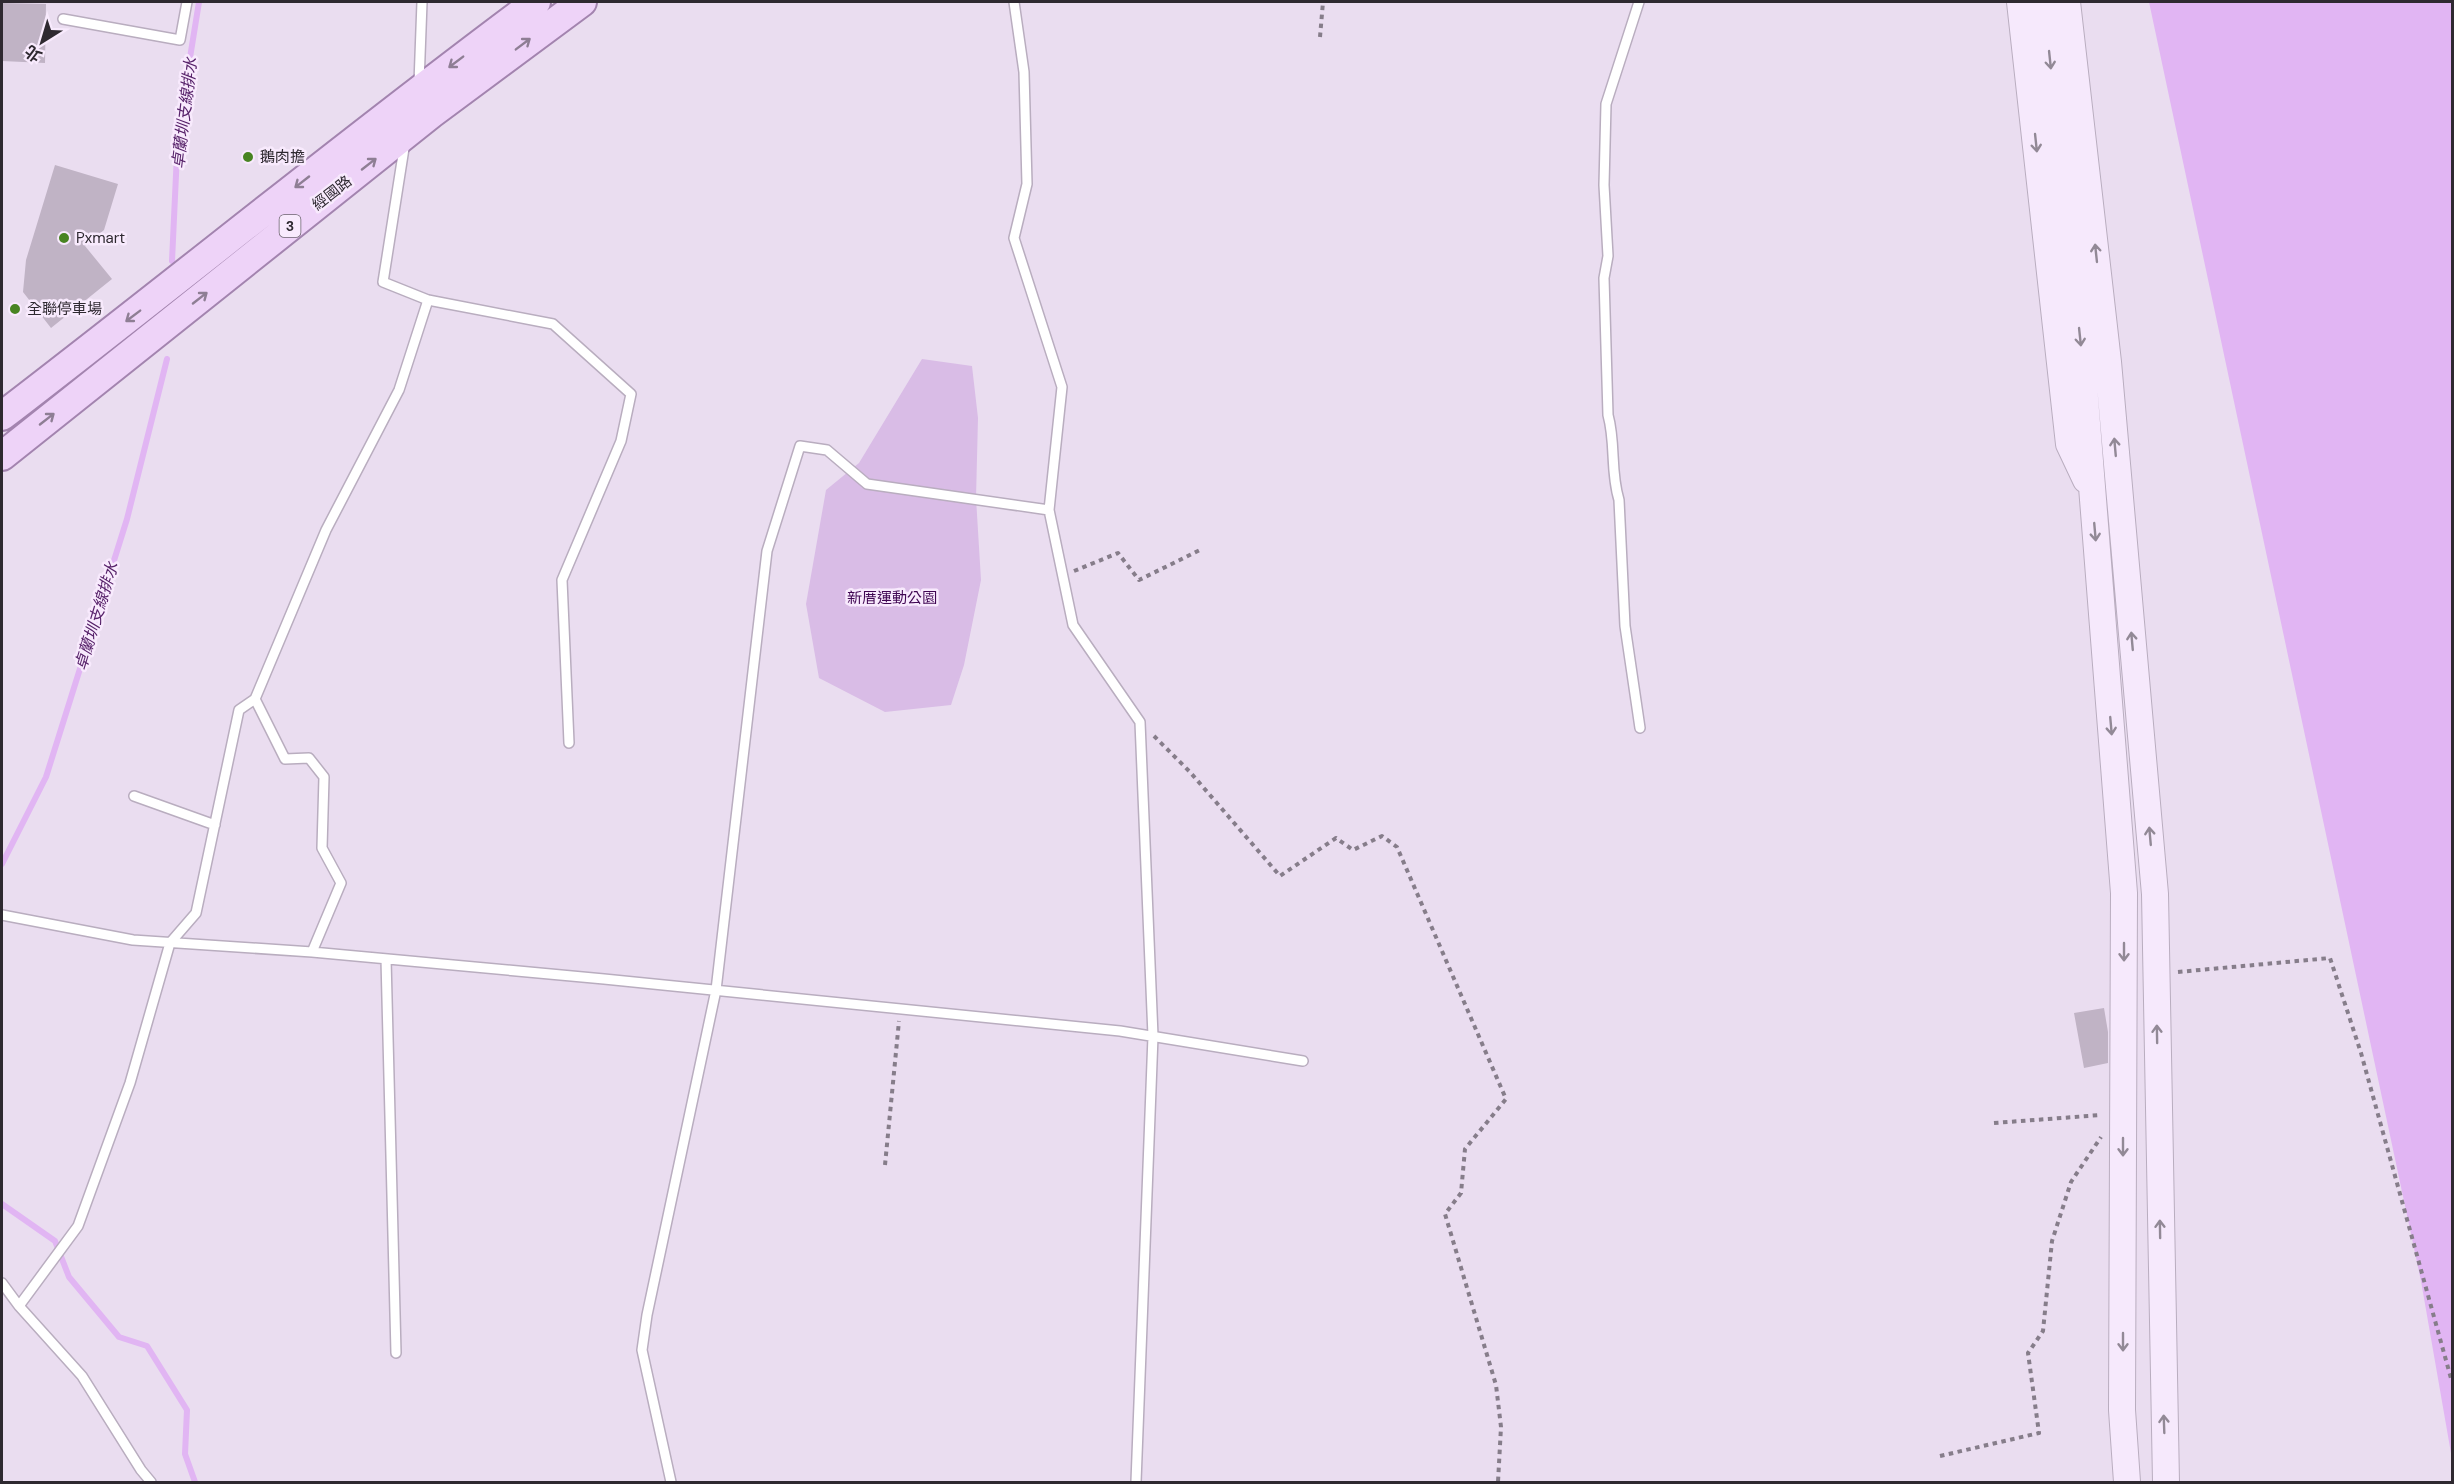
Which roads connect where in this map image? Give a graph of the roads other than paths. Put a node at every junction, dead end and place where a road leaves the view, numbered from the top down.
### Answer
1 (187, 2) edge
2 (422, 2) edge
3 (536, 2) edge
4 (582, 2) edge
5 (1014, 2) edge
6 (1639, 2) edge
7 (2020, 2) edge
8 (2044, 2) edge
9 (2067, 2) edge
10 (63, 19) dead end
11 (425, 102) junction
12 (406, 134) junction
13 (428, 300) junction
14 (2, 416) edge
15 (2, 456) edge
16 (2118, 483) junction
17 (2092, 491) junction
18 (1049, 510) junction
19 (255, 699) junction
20 (1640, 728) dead end
21 (569, 742) dead end
22 (134, 796) dead end
23 (215, 825) junction
24 (2, 915) edge
25 (170, 943) junction
26 (312, 952) junction
27 (386, 959) junction
28 (716, 990) junction
29 (1153, 1036) junction
30 (1304, 1061) dead end
31 (2, 1283) edge
32 (19, 1306) junction
33 (396, 1353) dead end
34 (151, 1482) edge
35 (671, 1482) edge
36 (1136, 1482) edge
37 (2127, 1482) edge
38 (2166, 1482) edge

1 - 10 lane
2 - 11 lane
3 -> 11 main road, 經國路 / 3
11 -> 4 main road, 經國路 / 3
5 - 18 lane
6 - 20 lane
7 -> 17 main road
8 -> 17 main road
16 -> 9 main road
11 - 12 main road, 經國路 / 3
11 -> 14 main road, 經國路 / 3
12 - 13 lane
15 -> 12 main road, 經國路 / 3
13 - 19 lane
13 - 21 lane
16 - 17 main road
38 -> 16 main road
17 -> 37 main road
18 - 28 lane
18 - 29 lane
19 - 23 lane
19 - 26 lane
22 - 23 lane
23 - 25 lane
24 - 25 lane
25 - 26 lane
25 - 32 lane
26 - 27 lane
27 - 28 lane
27 - 33 lane
28 - 29 lane
28 - 35 lane
29 - 30 lane
29 - 36 lane
31 - 32 lane
32 - 34 lane

